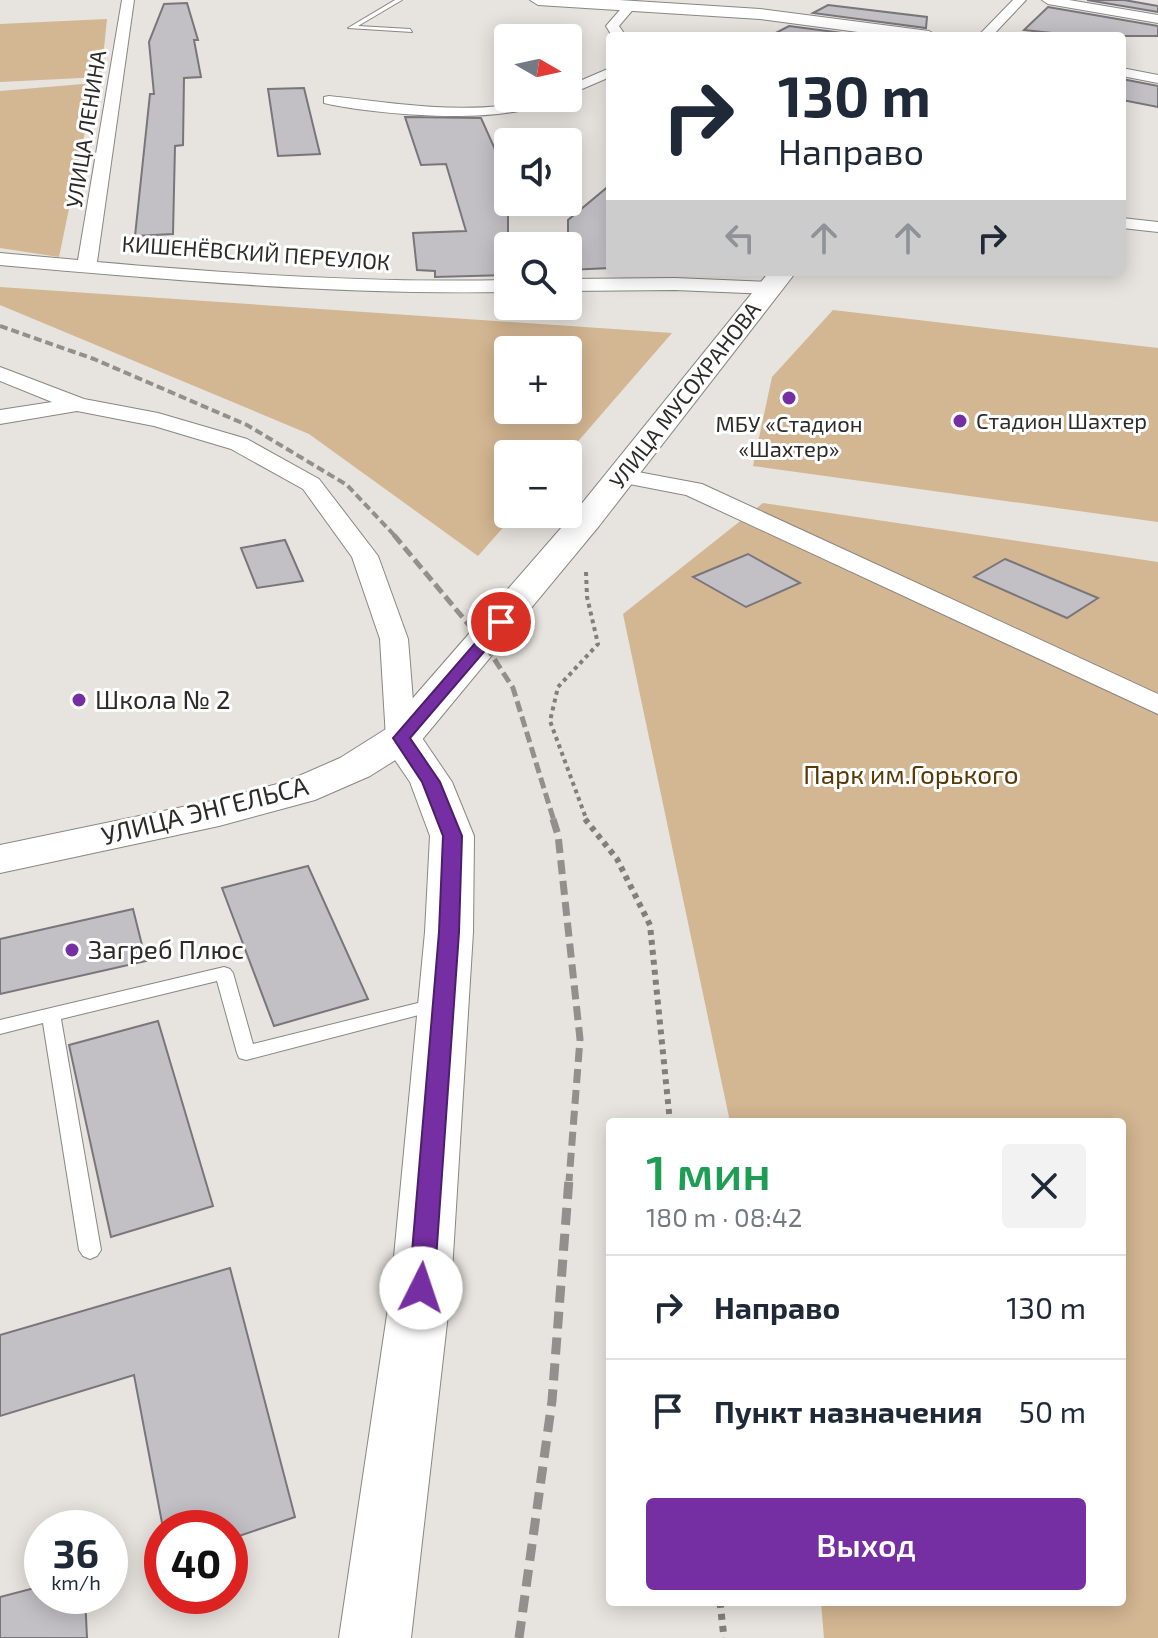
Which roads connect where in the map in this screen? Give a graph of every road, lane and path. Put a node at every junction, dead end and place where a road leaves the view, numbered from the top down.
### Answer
1 (128, 0) edge
2 (399, 0) edge
3 (538, 0) edge
4 (1020, 0) edge
5 (1048, 0) edge
6 (630, 6) junction
7 (1158, 19) edge
8 (410, 31) dead end
9 (616, 32) edge
10 (898, 32) edge
11 (989, 32) edge
12 (1126, 73) edge
13 (606, 74) edge
14 (1158, 79) edge
15 (582, 85) edge
16 (329, 100) dead end
17 (494, 110) edge
18 (1126, 223) edge
19 (1158, 227) edge
20 (0, 259) edge
21 (87, 265) junction
22 (777, 280) edge
23 (582, 285) edge
24 (494, 286) edge
25 (0, 373) edge
26 (78, 405) junction
27 (0, 417) edge
28 (622, 476) junction
29 (586, 568) dead end
30 (1158, 705) edge
31 (401, 738) junction
32 (0, 859) edge
33 (444, 1002) junction
34 (51, 1015) junction
35 (0, 1027) edge
36 (670, 1118) edge
37 (90, 1250) dead end
38 (720, 1606) edge
39 (375, 1638) edge
40 (724, 1638) edge

1 - 21 street, УЛИЦА ЛЕНИНА
2 - 8 lane
3 - 6 main road
4 - 11 street
5 - 7 street
6 - 9 street
6 - 10 main road
12 - 14 street
13 - 15 street
16 - 17 street
18 - 19 street
20 - 21 street, КИШЕНЁВСКИЙ ПЕРЕУЛОК
21 - 24 street, КИШЕНЁВСКИЙ ПЕРЕУЛОК
22 - 23 street
22 - 28 main road, УЛИЦА МУСОХРАНОВА
25 - 26 street
26 - 27 street
26 - 31 street
28 - 30 street
28 - 31 main road, УЛИЦА МУСОХРАНОВА
29 - 36 path
31 - 32 main road, УЛИЦА ЭНГЕЛЬСА
31 - 33 main road
33 - 34 lane
33 - 39 main road
34 - 35 lane
34 - 37 lane
38 - 40 path

